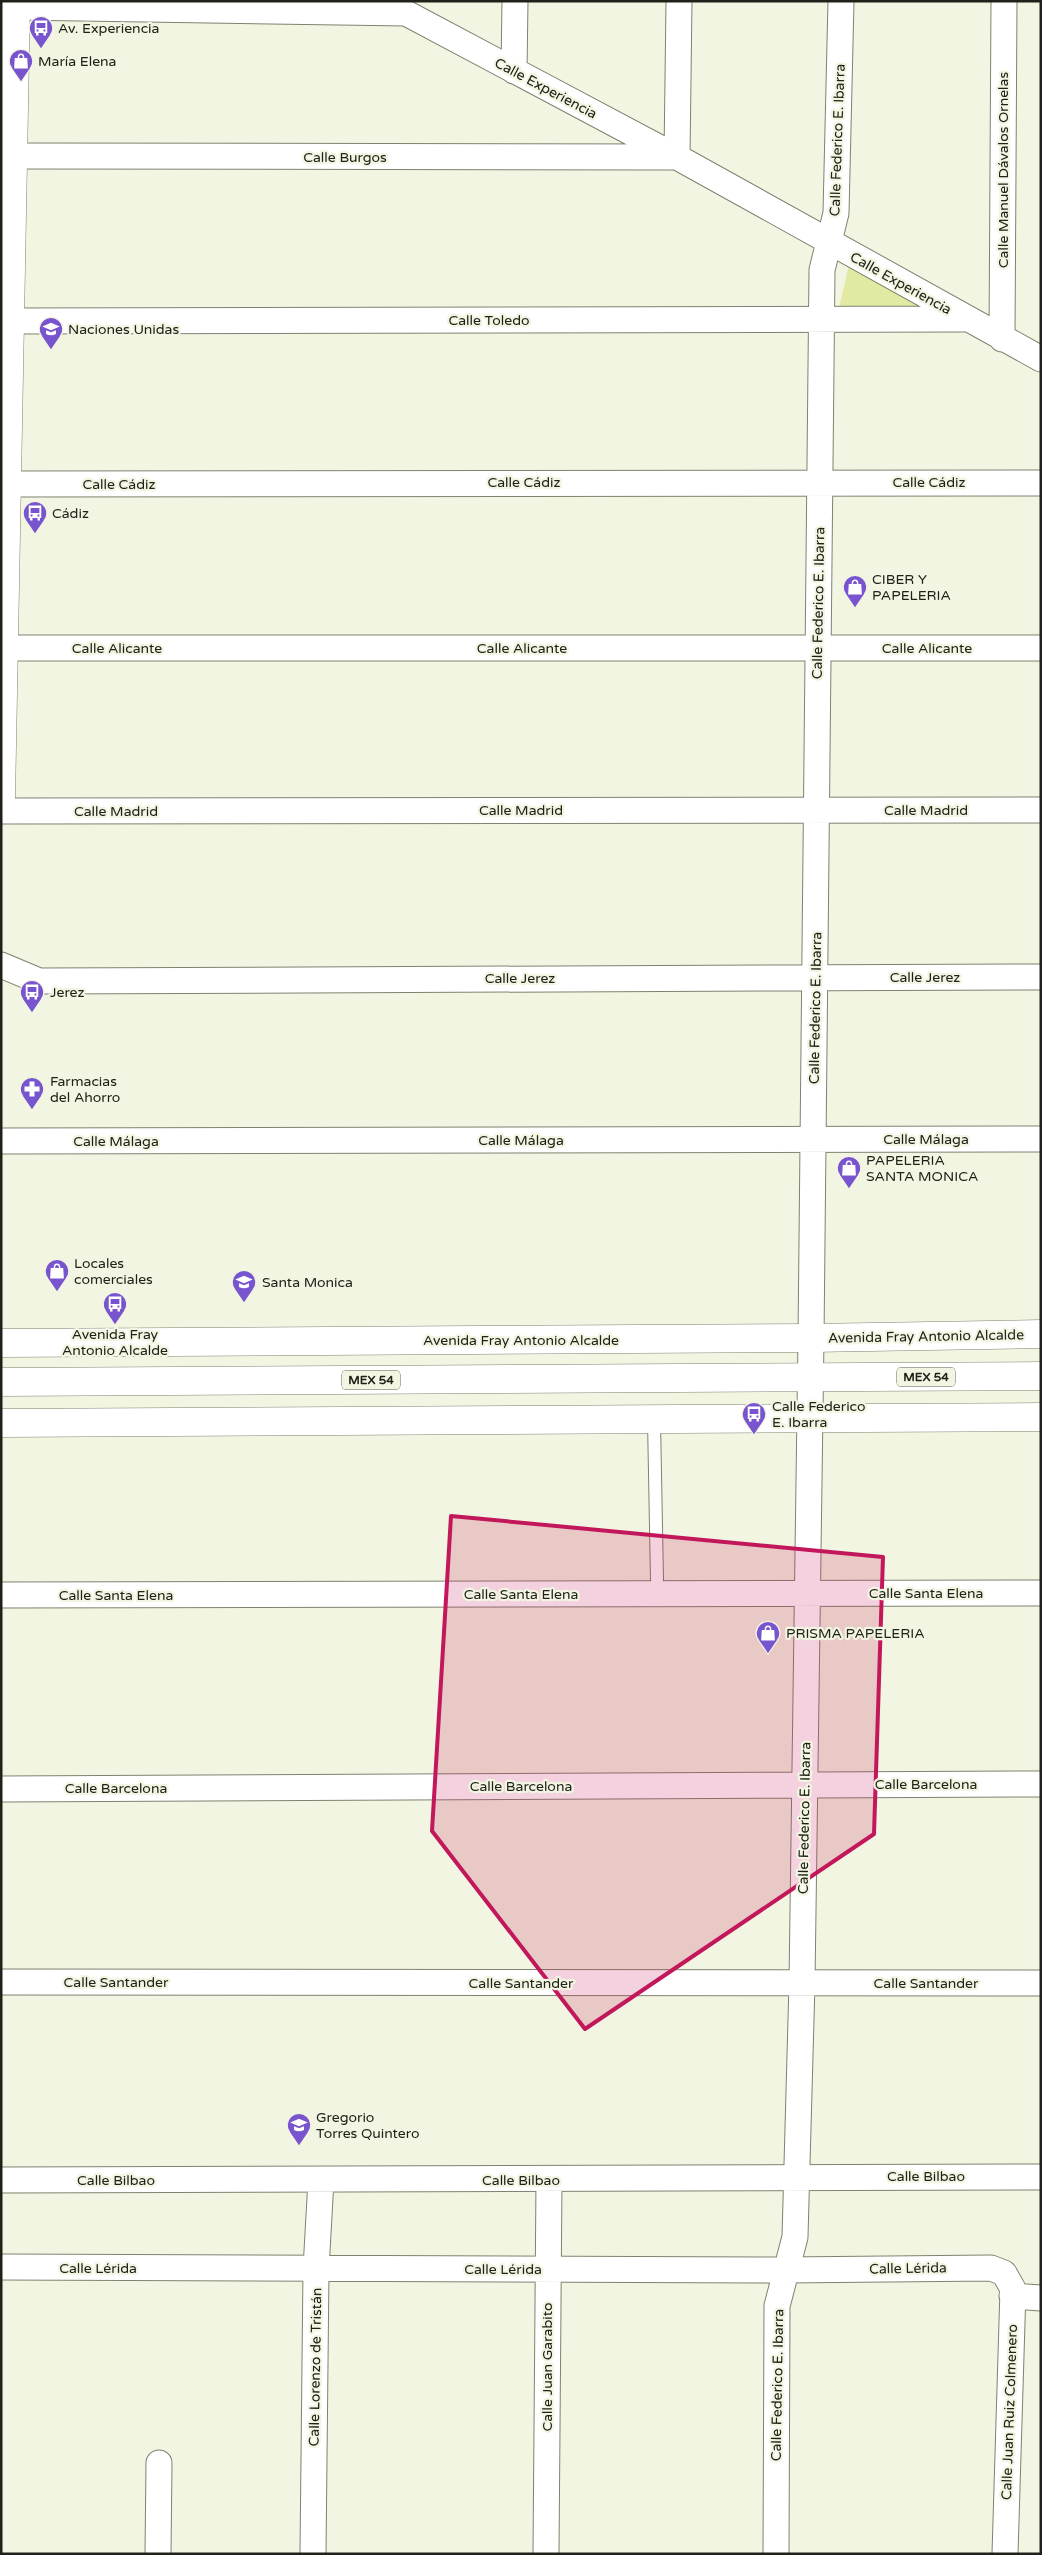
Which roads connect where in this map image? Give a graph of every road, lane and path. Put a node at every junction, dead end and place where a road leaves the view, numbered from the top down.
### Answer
1 (515, 1) edge
2 (679, 1) edge
3 (841, 1) edge
4 (1004, 1) edge
5 (11, 5) edge
6 (514, 71) junction
7 (13, 156) junction
8 (677, 157) junction
9 (7, 192) edge
10 (829, 242) junction
11 (821, 320) junction
12 (968, 320) junction
13 (10, 321) junction
14 (1002, 339) junction
15 (1041, 359) edge
16 (5, 380) edge
17 (820, 482) junction
18 (1041, 482) edge
19 (7, 484) junction
20 (3, 560) edge
21 (4, 648) junction
22 (818, 648) junction
23 (1041, 648) edge
24 (2, 738) edge
25 (1, 799) edge
26 (816, 810) junction
27 (1041, 810) edge
28 (1, 811) edge
29 (1, 966) edge
30 (815, 977) junction
31 (1041, 977) edge
32 (813, 1139) junction
33 (1041, 1139) edge
34 (1, 1141) edge
35 (1041, 1334) edge
36 (812, 1338) junction
37 (1, 1343) edge
38 (1041, 1376) edge
39 (811, 1378) junction
40 (1, 1382) edge
41 (1041, 1417) edge
42 (810, 1418) junction
43 (654, 1420) junction
44 (1, 1422) edge
45 (657, 1580) dead end
46 (1041, 1592) edge
47 (808, 1593) junction
48 (1, 1595) edge
49 (805, 1784) junction
50 (1041, 1784) edge
51 (1, 1789) edge
52 (1, 1982) edge
53 (1041, 1983) edge
54 (802, 1984) junction
55 (795, 2176) junction
56 (1041, 2177) edge
57 (1, 2180) edge
58 (320, 2180) junction
59 (549, 2180) junction
60 (1, 2268) edge
61 (316, 2268) junction
62 (548, 2269) junction
63 (785, 2270) junction
64 (1004, 2272) joint
65 (1012, 2296) junction
66 (1041, 2298) edge
67 (159, 2463) dead end
68 (158, 2554) edge
69 (313, 2554) edge
70 (546, 2554) edge
71 (776, 2554) edge
72 (1005, 2554) edge

1 - 6 street
2 - 8 street
3 - 10 street, Calle Federico E. Ibarra
4 - 14 street, Calle Manuel Dávalos Ornelas
5 - 6 street, Calle Experiencia
5 - 7 street
6 - 8 street, Calle Experiencia
7 - 8 street, Calle Burgos
7 - 9 street
8 - 10 street, Calle Experiencia
9 - 13 street
10 - 11 street, Calle Federico E. Ibarra
10 - 12 street, Calle Experiencia
11 - 12 street, Calle Toledo
11 - 13 street, Calle Toledo
11 - 17 street, Calle Federico E. Ibarra
12 - 14 street, Calle Experiencia
13 - 16 street
14 - 15 street, Calle Experiencia
16 - 19 street
17 - 18 street, Calle Cádiz
17 - 19 street, Calle Cádiz
17 - 22 street, Calle Federico E. Ibarra
19 - 20 street
20 - 21 street
21 - 22 street, Calle Alicante
21 - 24 street
22 - 23 street, Calle Alicante
22 - 26 street, Calle Federico E. Ibarra
24 - 25 street
26 - 27 street, Calle Madrid
26 - 28 street, Calle Madrid
26 - 30 street, Calle Federico E. Ibarra
29 - 30 street, Calle Jerez
30 - 31 street, Calle Jerez
30 - 32 street, Calle Federico E. Ibarra
32 - 33 street, Calle Málaga
32 - 34 street, Calle Málaga
32 - 36 street, Calle Federico E. Ibarra
35 - 36 street, Avenida Fray Antonio Alcalde
36 - 37 street, Avenida Fray Antonio Alcalde
36 - 39 street, Calle Federico E. Ibarra
38 - 39 street, MEX 54
39 - 40 street, MEX 54
39 - 42 street, Calle Federico E. Ibarra
41 - 42 street
42 - 43 street
42 - 47 street, Calle Federico E. Ibarra
43 - 44 street
43 - 45 lane
46 - 47 street, Calle Santa Elena
47 - 48 street, Calle Santa Elena
47 - 49 street, Calle Federico E. Ibarra
49 - 50 street, Calle Barcelona
49 - 51 street, Calle Barcelona
49 - 54 street, Calle Federico E. Ibarra
52 - 54 street, Calle Santander
53 - 54 street, Calle Santander
54 - 55 street, Calle Federico E. Ibarra
55 - 56 street, Calle Bilbao
55 - 59 street, Calle Bilbao
55 - 63 street, Calle Federico E. Ibarra
57 - 58 street, Calle Bilbao
58 - 59 street, Calle Bilbao
58 - 61 street, Calle Lorenzo de Tristán
59 - 62 street, Calle Juan Garabito
60 - 61 street, Calle Lérida
61 - 62 street, Calle Lérida
61 - 69 street, Calle Lorenzo de Tristán
62 - 63 street, Calle Lérida
62 - 70 street, Calle Juan Garabito
63 - 64 street, Calle Lérida
63 - 71 street, Calle Federico E. Ibarra
64 - 65 street, Calle Juan Ruiz Colmenero
65 - 66 street
65 - 72 street, Calle Juan Ruiz Colmenero
67 - 68 street

